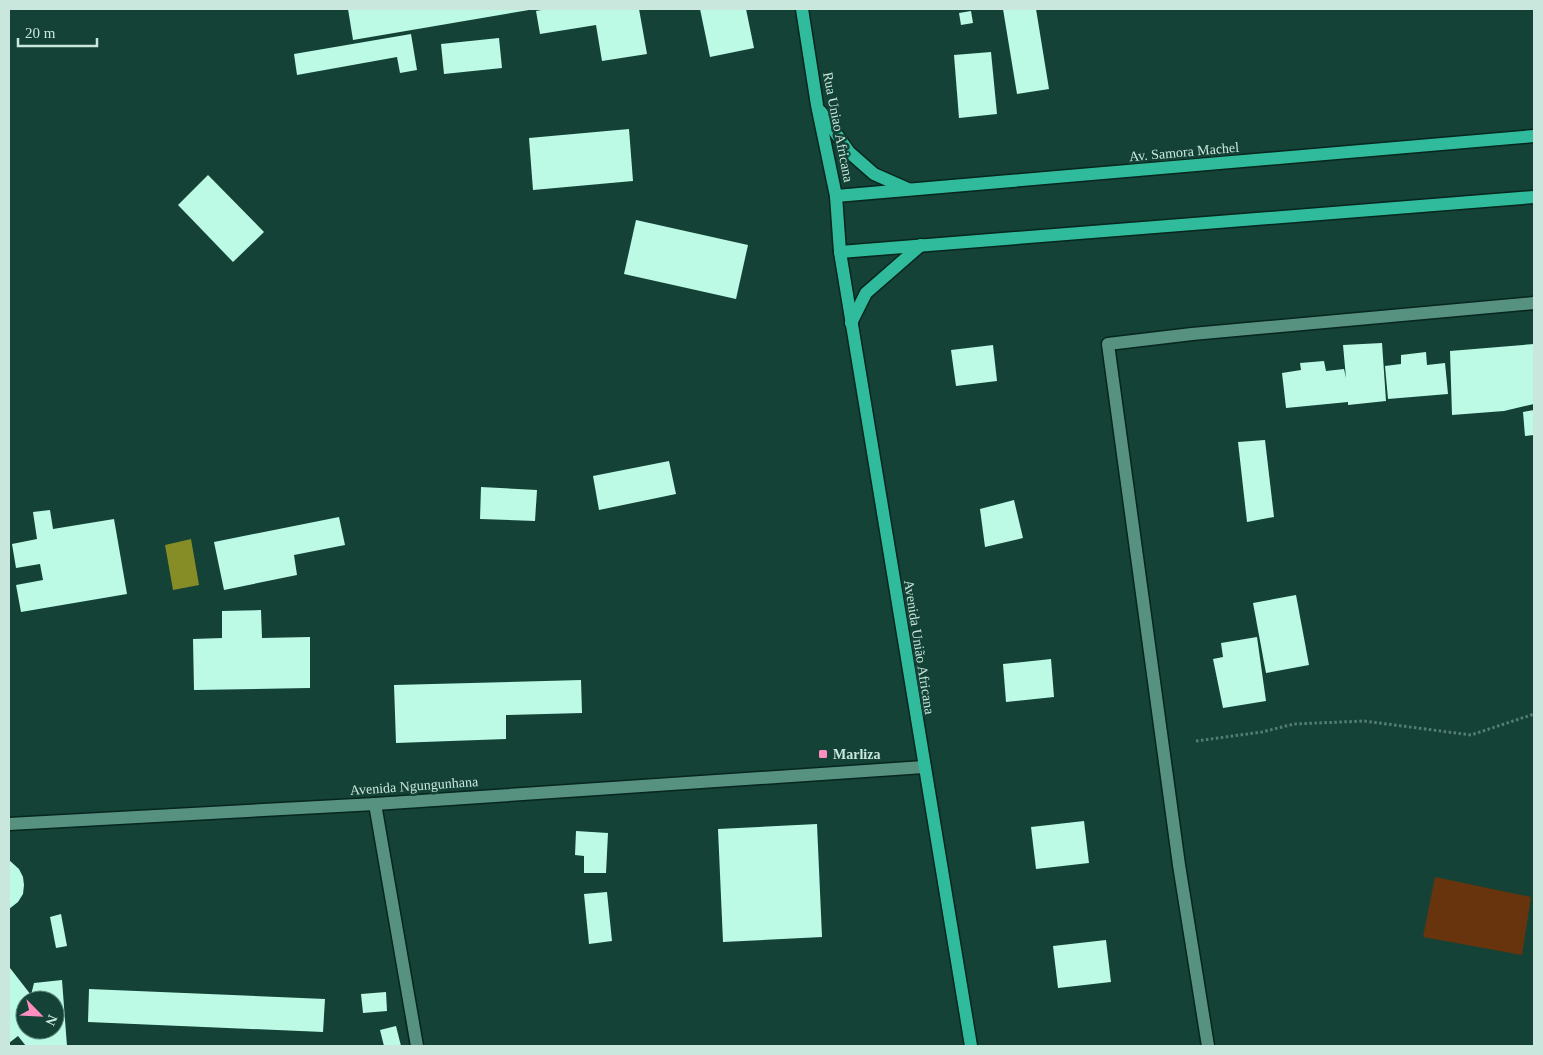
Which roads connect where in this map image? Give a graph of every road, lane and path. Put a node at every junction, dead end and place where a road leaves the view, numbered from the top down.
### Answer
1 (802, 9) edge
2 (817, 106) junction
3 (1534, 136) edge
4 (911, 190) junction
5 (836, 196) junction
6 (1534, 197) edge
7 (921, 245) junction
8 (840, 252) junction
9 (1534, 303) edge
10 (851, 323) junction
11 (1534, 714) edge
12 (1196, 741) dead end
13 (924, 767) junction
14 (375, 804) junction
15 (9, 824) edge
16 (417, 1046) edge
17 (970, 1046) edge
18 (1208, 1046) edge

1 - 2 main road, Rua Uniao Africana
2 - 4 main road
2 - 5 main road, Rua Uniao Africana
3 - 4 main road, Av. Samora Machel
4 - 5 main road, Av. Samora Machel
5 - 8 main road, Rua Uniao Africana
6 - 7 main road
7 - 8 main road
7 - 10 main road
8 - 10 main road, Avenida União Africana
9 - 18 street
10 - 13 main road, Avenida União Africana
11 - 12 path
13 - 14 street, Avenida Ngungunhana
13 - 17 main road, Avenida União Africana
14 - 15 street, Avenida Ngungunhana
14 - 16 street

